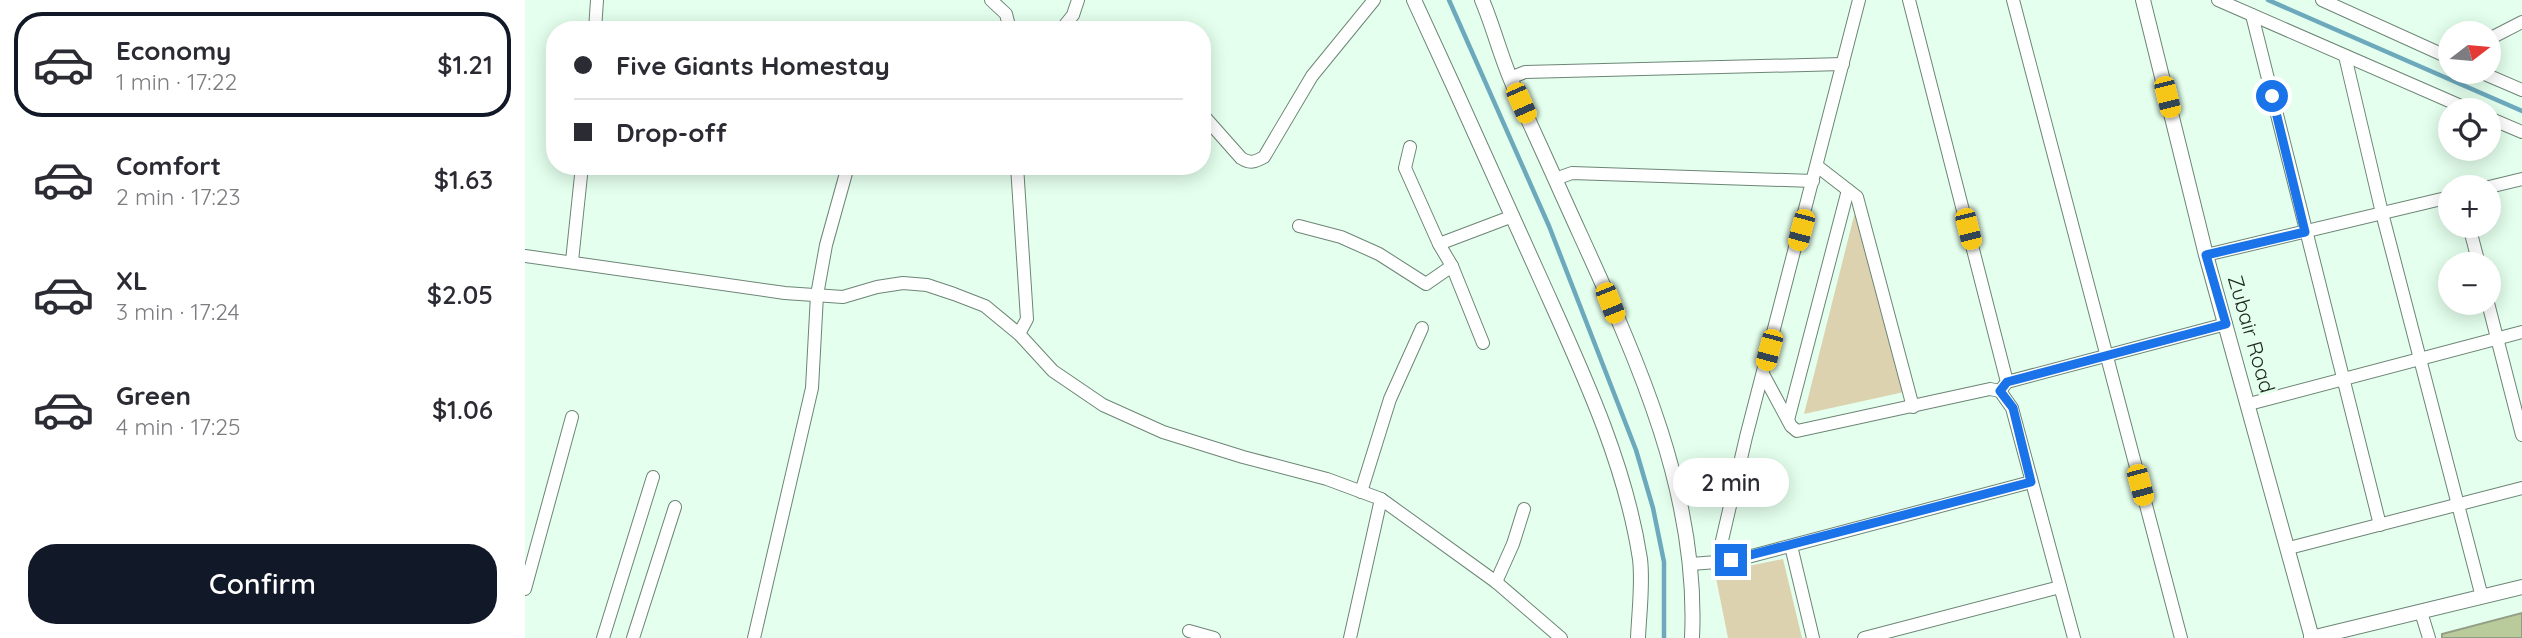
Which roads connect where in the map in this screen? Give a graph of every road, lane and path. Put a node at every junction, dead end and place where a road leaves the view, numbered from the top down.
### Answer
1 (597, 0) edge
2 (991, 0) edge
3 (1077, 0) edge
4 (1374, 0) edge
5 (1414, 0) edge
6 (1482, 0) edge
7 (1859, 0) edge
8 (1909, 0) edge
9 (2013, 0) edge
10 (2143, 0) edge
11 (2218, 0) edge
12 (2322, 0) edge
13 (2252, 15) junction
14 (596, 21) edge
15 (1008, 21) edge
16 (1068, 21) edge
17 (2522, 22) edge
18 (2501, 33) edge
19 (2438, 53) edge
20 (2345, 56) junction
21 (1843, 64) junction
22 (1510, 78) junction
23 (2501, 81) edge
24 (2522, 90) edge
25 (2442, 98) edge
26 (2501, 123) edge
27 (1211, 124) edge
28 (2522, 132) edge
29 (1410, 147) dead end
30 (1817, 166) junction
31 (581, 175) edge
32 (845, 175) edge
33 (1018, 175) edge
34 (1555, 179) junction
35 (2522, 179) edge
36 (1813, 181) junction
37 (2501, 184) edge
38 (1848, 190) junction
39 (2438, 200) edge
40 (2382, 213) junction
41 (1513, 216) junction
42 (1299, 226) dead end
43 (2305, 232) junction
44 (1439, 244) junction
45 (2206, 255) junction
46 (525, 256) edge
47 (572, 261) junction
48 (1451, 266) junction
49 (817, 295) junction
50 (2491, 315) edge
51 (2226, 324) junction
52 (1422, 328) dead end
53 (2522, 332) edge
54 (1019, 334) junction
55 (2498, 339) junction
56 (1483, 344) dead end
57 (2106, 357) junction
58 (2420, 360) junction
59 (1763, 374) junction
60 (2343, 378) junction
61 (2004, 386) junction
62 (2249, 404) junction
63 (1913, 407) junction
64 (572, 417) dead end
65 (1788, 420) junction
66 (2522, 435) edge
67 (653, 477) dead end
68 (2031, 482) junction
69 (2522, 488) edge
70 (1361, 492) junction
71 (1381, 499) junction
72 (2458, 504) junction
73 (675, 507) dead end
74 (1524, 509) dead end
75 (2380, 525) junction
76 (1791, 546) junction
77 (2289, 548) junction
78 (1717, 562) junction
79 (1691, 564) junction
80 (1496, 582) junction
81 (2060, 587) junction
82 (2522, 587) edge
83 (525, 589) edge
84 (2482, 597) junction
85 (2421, 612) junction
86 (1189, 631) dead end
87 (603, 638) edge
88 (633, 638) edge
89 (754, 638) edge
90 (1214, 638) edge
91 (1350, 638) edge
92 (1561, 638) edge
93 (1638, 638) edge
94 (1692, 638) edge
95 (1813, 638) edge
96 (1864, 638) edge
97 (2074, 638) edge
98 (2181, 638) edge
99 (2312, 638) edge
100 (2429, 638) edge

1 - 14 street
2 - 15 street
3 - 16 street
4 - 27 street
5 - 41 street
6 - 22 street
7 - 21 street
8 - 61 street
9 - 57 street
10 - 45 street, Zubair Road
11 - 13 street
12 - 19 street
13 - 20 street
13 - 43 street
17 - 18 street
20 - 25 street
20 - 40 street
21 - 22 street
21 - 30 street
22 - 34 street
23 - 24 street
26 - 28 street
29 - 44 street
30 - 36 street
30 - 38 street
31 - 47 street
32 - 49 street
33 - 54 street
34 - 36 street
34 - 79 street
35 - 37 street
36 - 59 street
38 - 63 street
38 - 65 street
39 - 40 street
40 - 43 street
40 - 58 street
41 - 44 street
41 - 93 street
42 - 48 street
43 - 45 street
43 - 60 street
44 - 48 street
45 - 51 street, Zubair Road
46 - 47 street
47 - 49 street
48 - 56 street
49 - 54 street
49 - 89 street
50 - 55 street
51 - 57 street
51 - 62 street, Zubair Road
52 - 70 street
53 - 55 street
54 - 70 street
55 - 58 street
55 - 66 street
57 - 61 street
57 - 98 street
58 - 60 street
58 - 72 street
59 - 65 street
59 - 78 street
60 - 62 street
60 - 75 street
61 - 63 street
61 - 68 street
62 - 77 street, Zubair Road
63 - 65 street
64 - 83 street
67 - 87 street
68 - 76 street
68 - 81 street
69 - 72 street
70 - 71 street
71 - 80 street
71 - 91 street
72 - 75 street
72 - 84 street
73 - 88 street
74 - 80 street
75 - 77 street
76 - 78 street
76 - 95 street
77 - 99 street, Zubair Road
78 - 79 street
79 - 94 street
80 - 92 street
81 - 96 street
81 - 97 street
82 - 84 street
84 - 85 street
85 - 99 street
85 - 100 street
86 - 90 street

